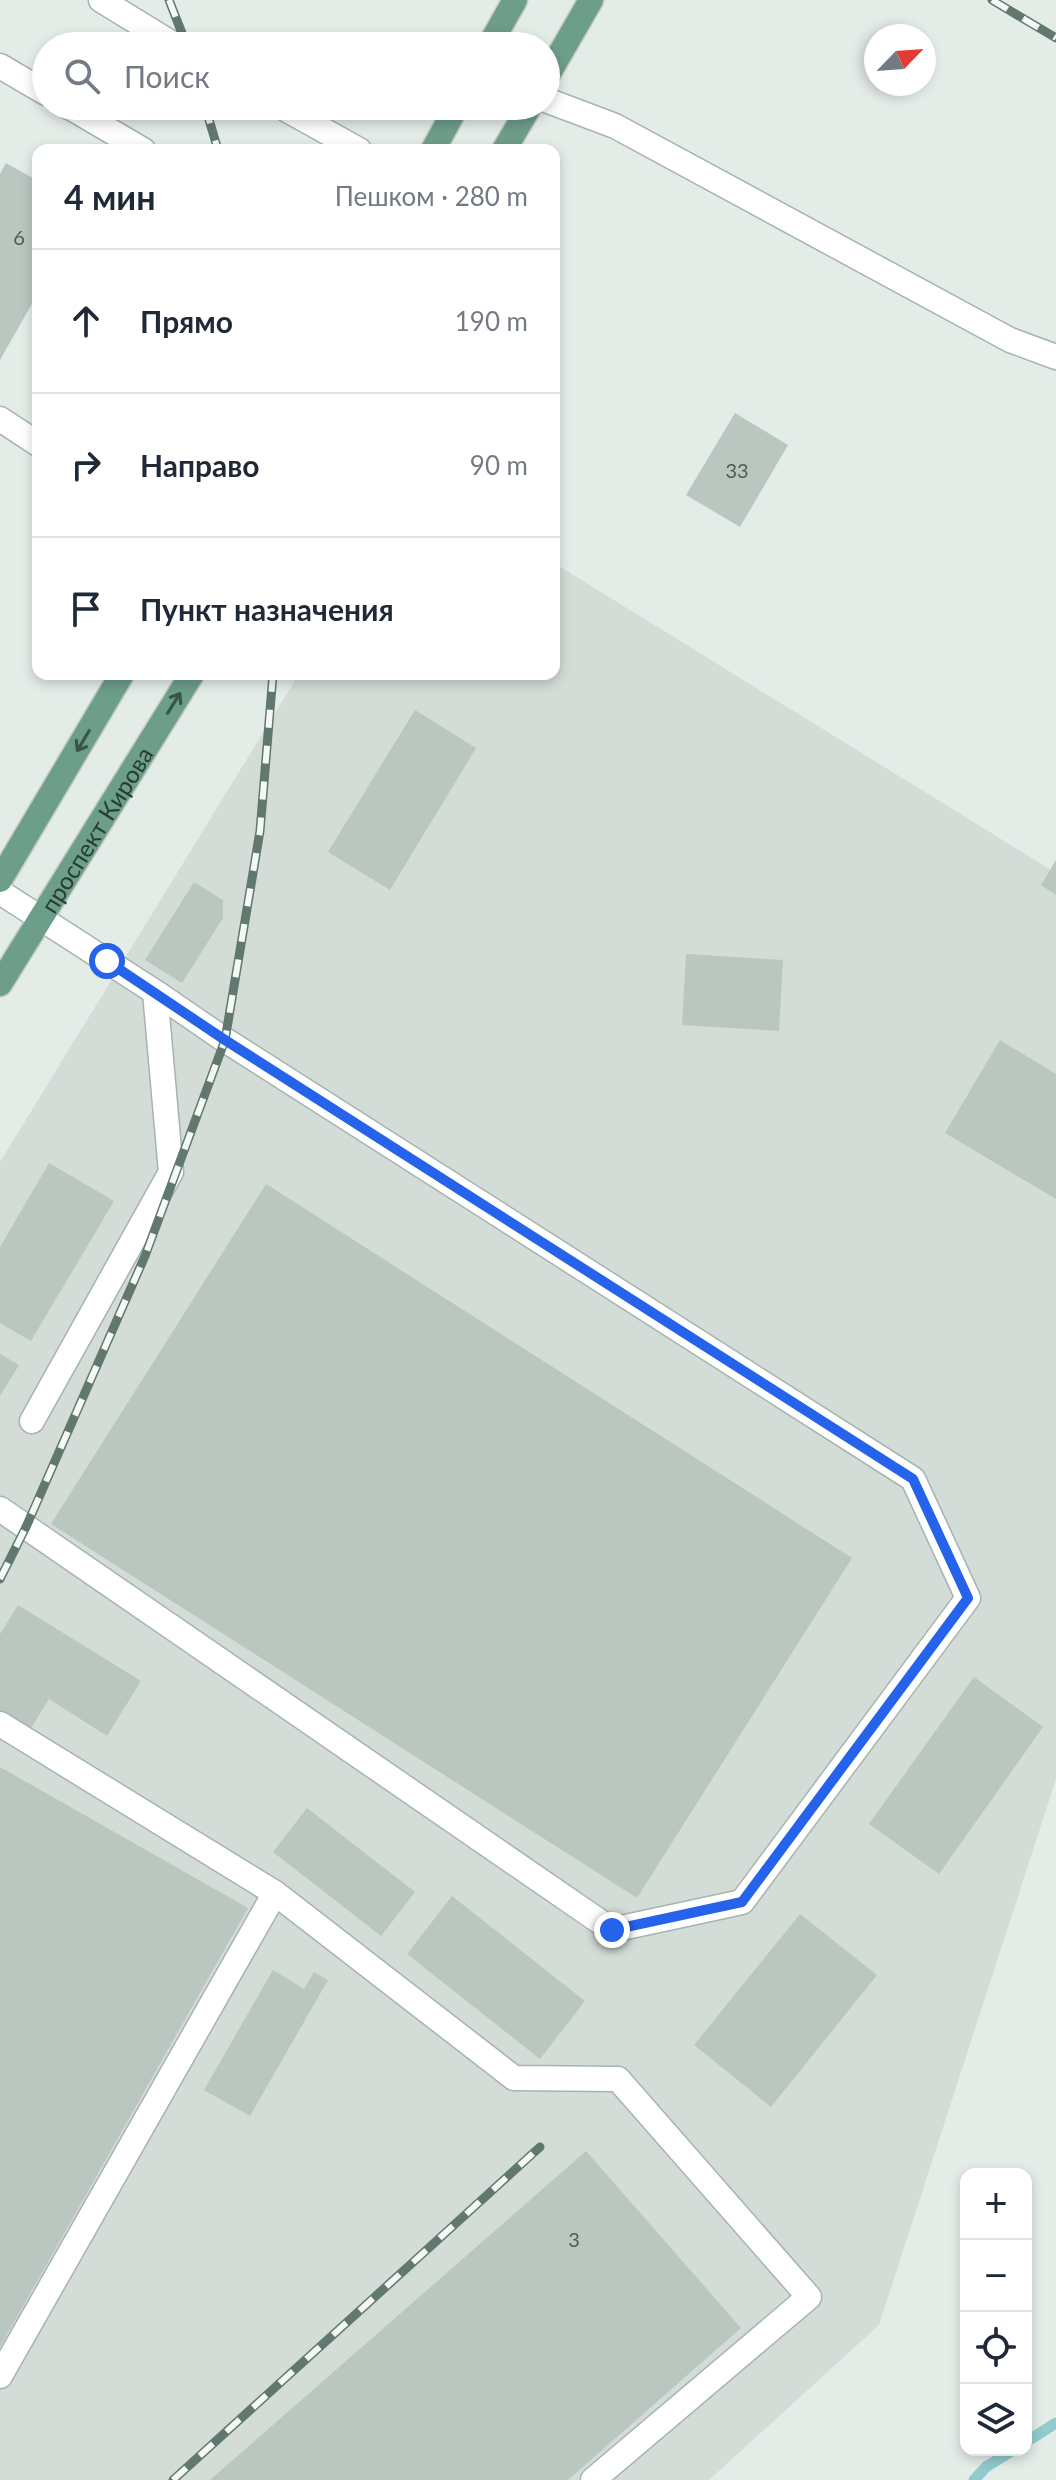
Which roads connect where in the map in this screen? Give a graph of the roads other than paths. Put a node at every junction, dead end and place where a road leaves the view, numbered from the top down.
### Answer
1 (101, 0) edge
2 (515, 0) edge
3 (591, 0) edge
4 (153, 32) edge
5 (497, 32) edge
6 (560, 54) edge
7 (0, 66) edge
8 (32, 85) edge
9 (560, 105) edge
10 (92, 120) edge
11 (305, 120) edge
12 (449, 120) edge
13 (522, 120) edge
14 (133, 144) edge
15 (348, 144) edge
16 (436, 144) edge
17 (508, 144) edge
18 (1056, 357) edge
19 (0, 419) edge
20 (32, 440) edge
21 (118, 680) edge
22 (188, 680) edge
23 (0, 880) edge
24 (0, 892) edge
25 (41, 919) junction
26 (0, 984) edge
27 (155, 992) junction
28 (32, 1421) dead end
29 (0, 1509) edge
30 (0, 1724) edge
31 (275, 1893) junction
32 (0, 2376) edge
33 (593, 2480) edge

1 - 4 street
2 - 5 main road
3 - 6 main road
7 - 8 street
9 - 18 street
10 - 14 street
11 - 15 street
12 - 16 main road
13 - 17 main road
19 - 20 street
21 -> 23 main road
25 -> 22 main road, проспект Кирова
24 - 25 street
25 - 26 main road, проспект Кирова
25 - 27 street
27 - 28 street
27 - 29 street
30 - 31 street
31 - 32 street
31 - 33 street

